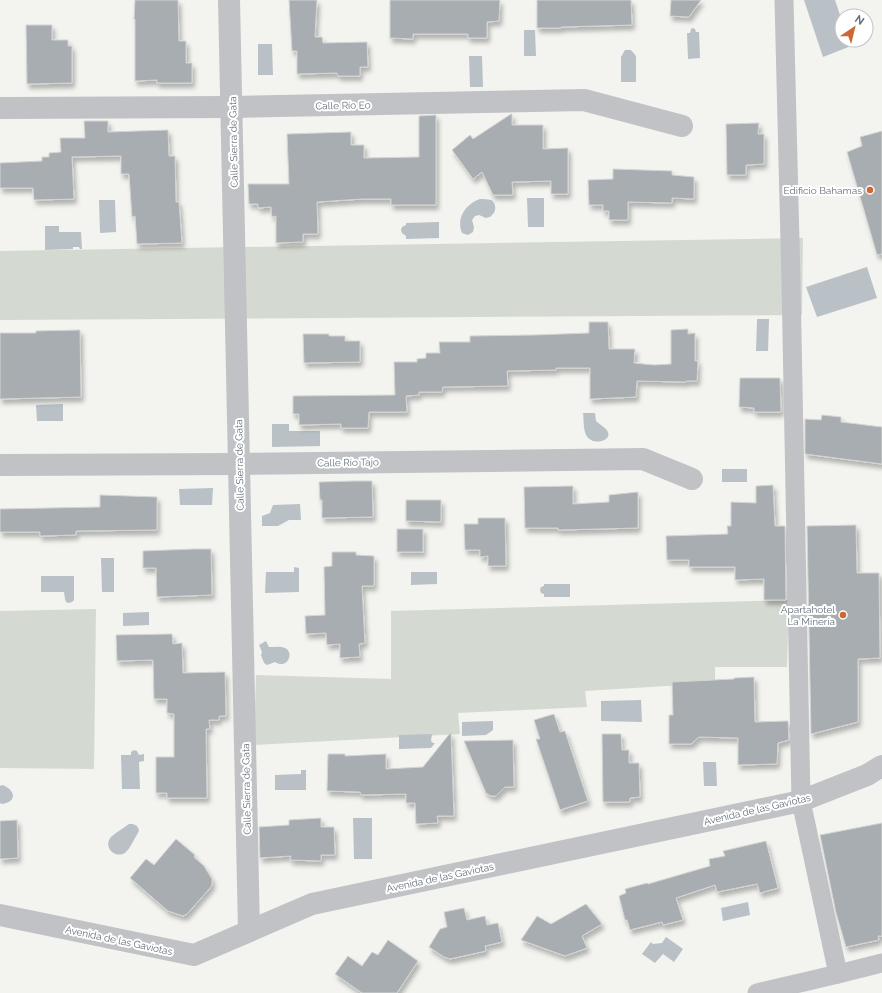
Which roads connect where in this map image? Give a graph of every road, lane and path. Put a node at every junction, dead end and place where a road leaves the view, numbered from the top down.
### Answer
1 (229, 0) edge
2 (784, 0) edge
3 (232, 107) junction
4 (0, 108) edge
5 (682, 126) dead end
6 (239, 464) junction
7 (0, 465) edge
8 (692, 479) dead end
9 (882, 766) edge
10 (801, 800) junction
11 (0, 915) edge
12 (249, 931) junction
13 (882, 963) edge
14 (838, 974) junction
15 (757, 993) edge

1 - 3 street, Calle Sierra de Gata
2 - 10 street
3 - 4 street, Calle Río Eo
3 - 5 street, Calle Río Eo
3 - 6 street, Calle Sierra de Gata
6 - 7 street, Calle Río Tajo
6 - 8 street, Calle Río Tajo
6 - 12 street, Calle Sierra de Gata
9 - 10 street, Avenida de las Gaviotas
10 - 12 street, Avenida de las Gaviotas
10 - 14 street
11 - 12 street, Avenida de las Gaviotas
13 - 14 street
14 - 15 street

